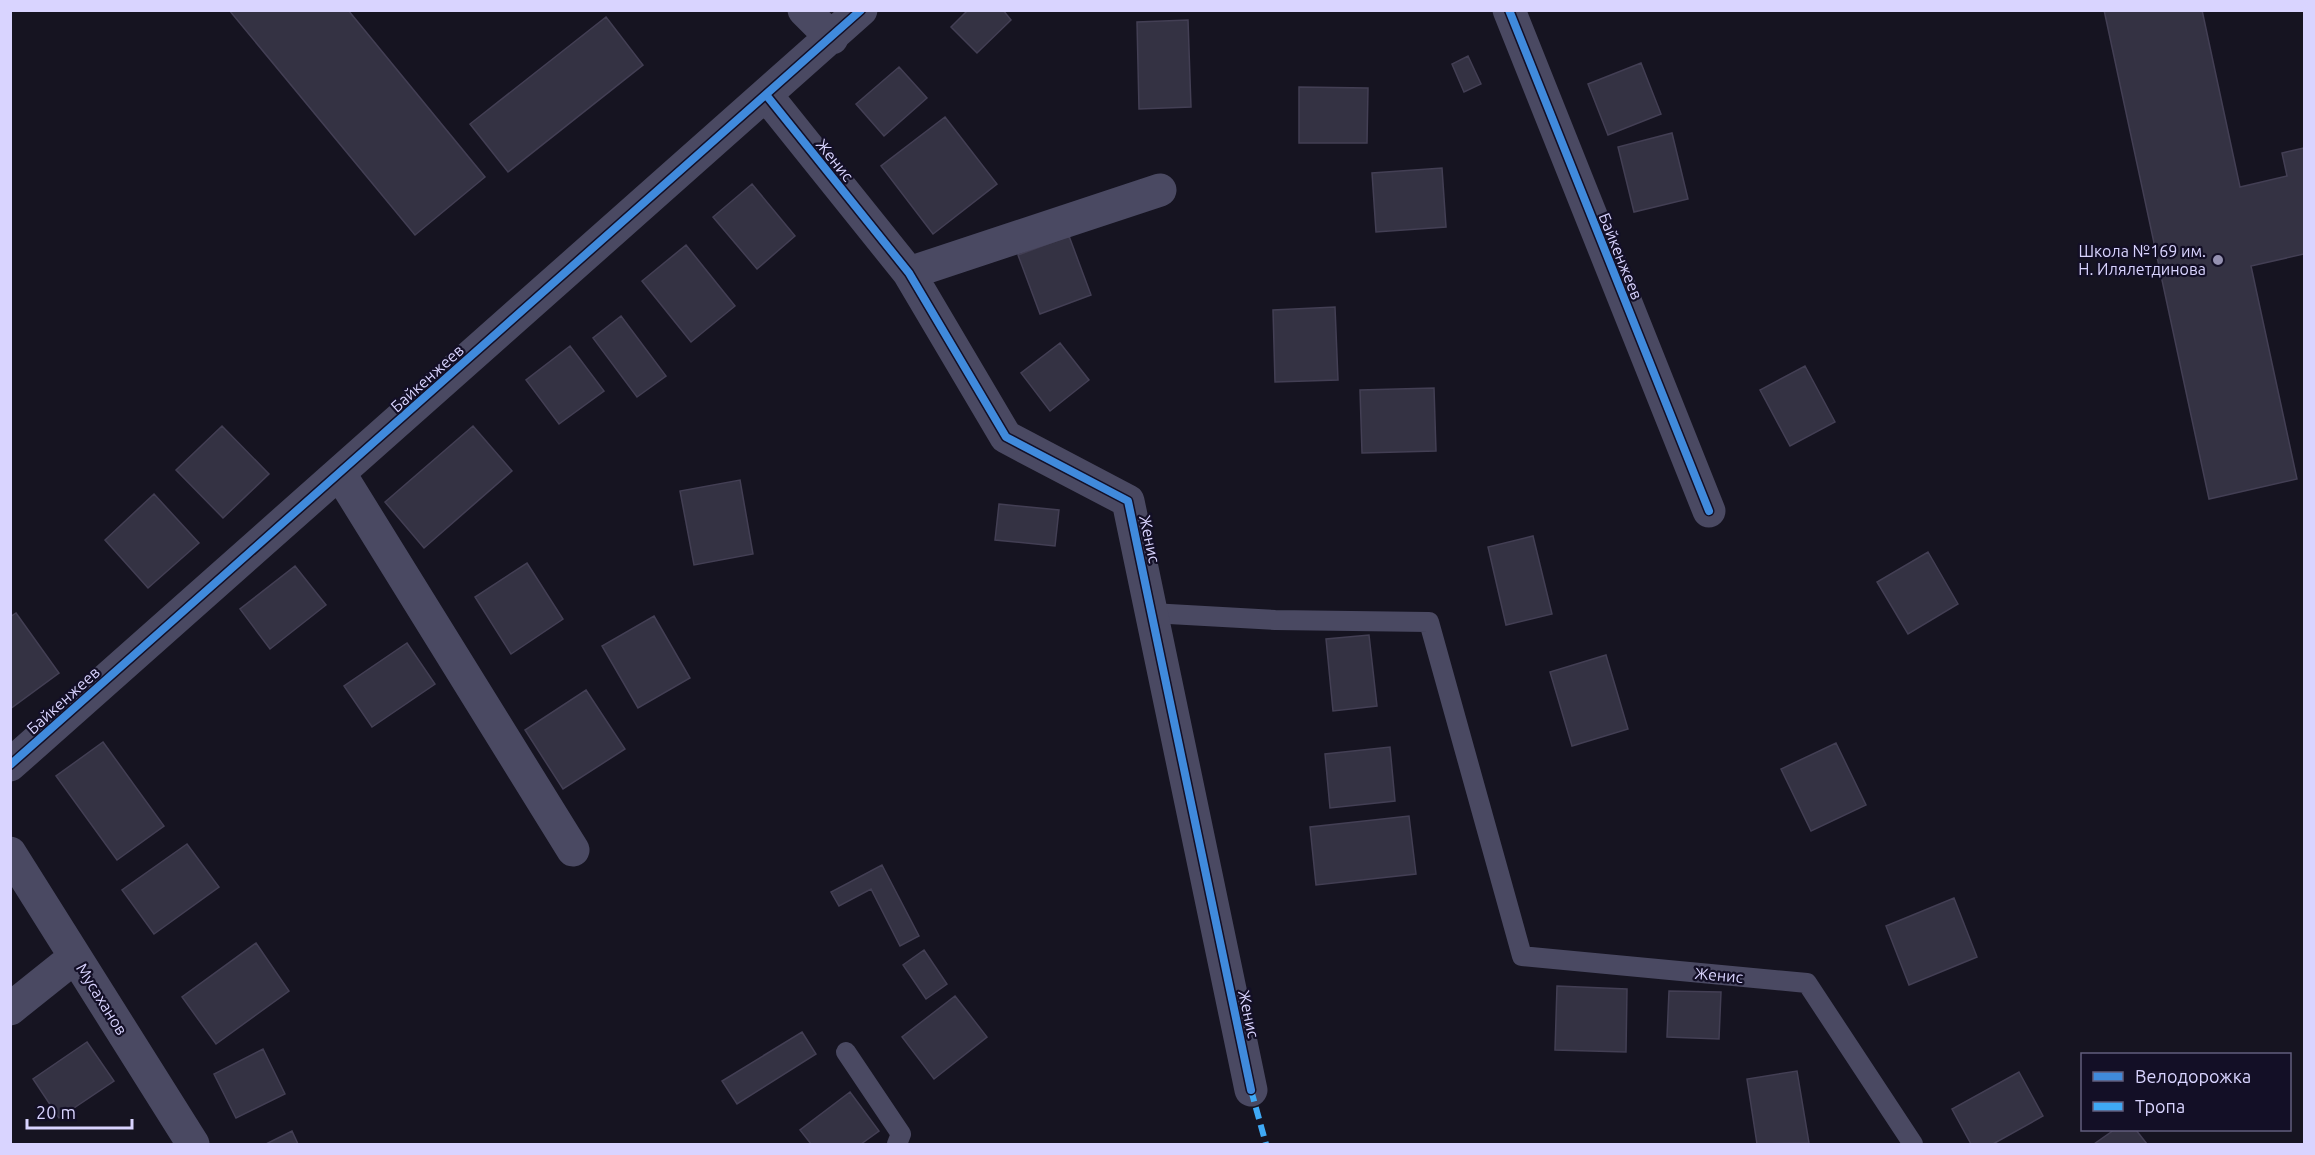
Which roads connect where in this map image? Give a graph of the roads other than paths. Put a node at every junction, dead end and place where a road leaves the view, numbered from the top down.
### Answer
1 (804, 10) edge
2 (861, 10) edge
3 (1509, 10) edge
4 (832, 38) junction
5 (767, 96) junction
6 (1160, 190) dead end
7 (909, 273) junction
8 (340, 474) junction
9 (1708, 511) dead end
10 (1151, 613) junction
11 (10, 765) edge
12 (573, 850) dead end
13 (10, 853) edge
14 (75, 957) junction
15 (10, 1009) edge
16 (846, 1052) dead end
17 (1251, 1090) dead end
18 (193, 1144) edge
19 (897, 1144) edge
20 (1913, 1144) edge

1 - 4 street
2 - 4 street, Байкенжеев
3 - 9 street, Байкенжеев
4 - 5 street, Байкенжеев
5 - 7 street, Женис
5 - 8 street, Байкенжеев
6 - 7 street
7 - 10 street, Женис
8 - 11 street, Байкенжеев
8 - 12 street
10 - 17 street, Женис
10 - 20 lane, Женис
13 - 14 street, Мусаханов
14 - 15 street
14 - 18 street, Мусаханов
16 - 19 lane

